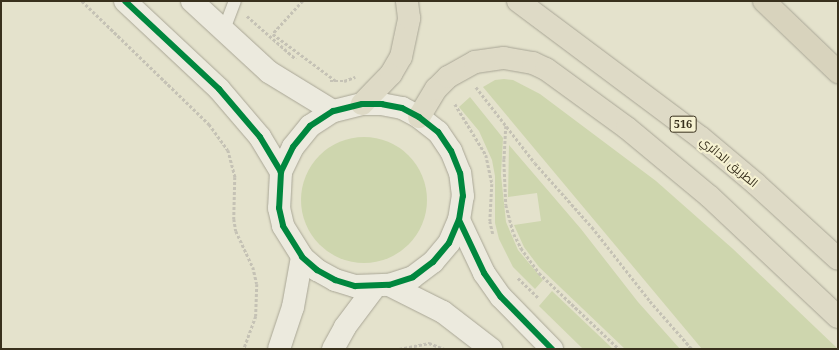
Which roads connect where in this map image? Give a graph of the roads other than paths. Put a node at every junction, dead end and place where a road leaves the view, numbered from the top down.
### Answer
1 (126, 1) edge
2 (192, 1) edge
3 (407, 1) edge
4 (518, 1) edge
5 (764, 1) edge
6 (235, 3) edge
7 (223, 32) junction
8 (838, 72) edge
9 (362, 104) junction
10 (334, 111) junction
11 (419, 117) junction
12 (281, 172) junction
13 (459, 220) junction
14 (302, 256) junction
15 (838, 259) edge
16 (382, 286) junction
17 (838, 317) edge
18 (279, 349) edge
19 (333, 349) edge
20 (490, 349) edge
21 (552, 349) edge

1 - 12 street
2 - 7 street
3 - 9 highway
4 - 15 highway, الطريق الدائري / 516
5 - 8 highway
6 - 7 lane
7 - 10 street
9 - 10 street
9 - 11 street
10 - 12 street
11 - 13 street
11 - 17 highway
12 - 14 street
13 - 16 street
13 - 21 street
14 - 16 street
14 - 18 street
16 - 19 street
16 - 20 street

